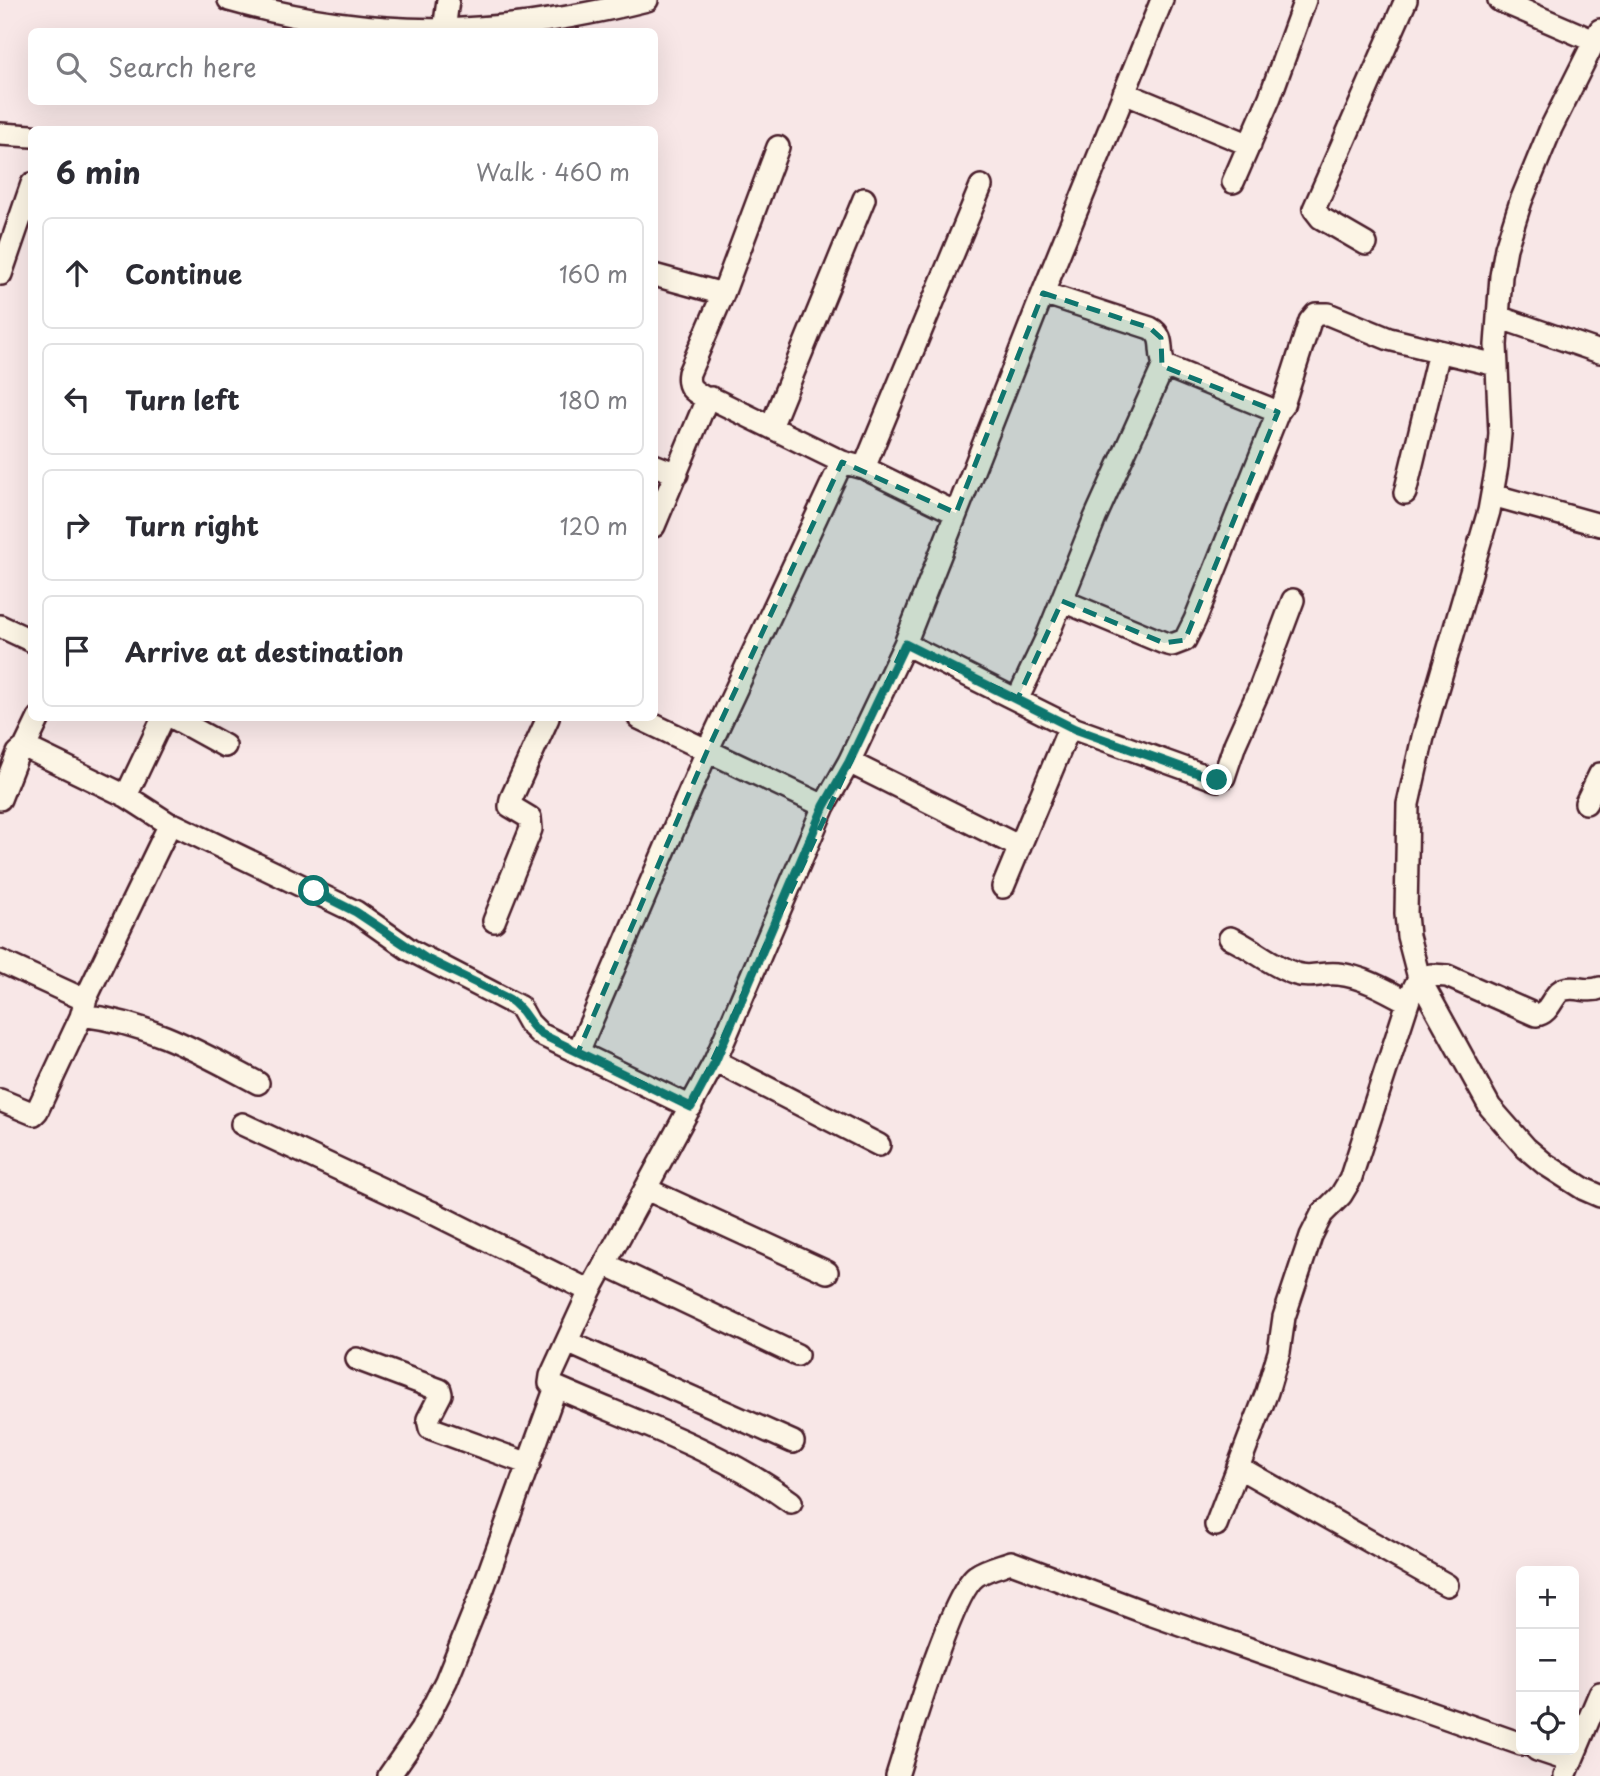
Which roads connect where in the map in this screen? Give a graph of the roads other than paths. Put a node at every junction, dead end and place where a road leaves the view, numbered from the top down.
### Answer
1 (229, 0) edge
2 (448, 0) edge
3 (647, 0) edge
4 (1162, 0) edge
5 (1305, 0) edge
6 (1406, 0) edge
7 (1499, 0) edge
8 (371, 28) edge
9 (443, 28) edge
10 (468, 28) edge
11 (1597, 36) edge
12 (1124, 93) junction
13 (0, 134) edge
14 (28, 136) edge
15 (1251, 145) junction
16 (778, 147) dead end
17 (1233, 182) dead end
18 (981, 186) dead end
19 (28, 196) edge
20 (864, 199) dead end
21 (1366, 244) dead end
22 (1, 274) edge
23 (658, 276) edge
24 (1043, 293) junction
25 (723, 294) junction
26 (1498, 317) junction
27 (1438, 352) junction
28 (1600, 352) edge
29 (1164, 365) junction
30 (1496, 365) junction
31 (707, 399) junction
32 (1278, 412) junction
33 (771, 426) junction
34 (842, 462) junction
35 (658, 467) edge
36 (864, 468) junction
37 (677, 474) junction
38 (1405, 494) dead end
39 (1492, 495) junction
40 (956, 513) junction
41 (658, 517) edge
42 (1600, 525) edge
43 (1293, 600) dead end
44 (1063, 601) junction
45 (0, 626) edge
46 (28, 639) edge
47 (905, 644) junction
48 (1018, 698) junction
49 (38, 721) edge
50 (162, 721) edge
51 (179, 721) edge
52 (547, 721) edge
53 (646, 721) edge
54 (1070, 726) junction
55 (225, 746) dead end
56 (25, 747) junction
57 (708, 749) junction
58 (849, 762) junction
59 (1600, 774) edge
60 (126, 796) junction
61 (0, 799) edge
62 (1586, 803) dead end
63 (824, 806) junction
64 (172, 825) junction
65 (1020, 847) junction
66 (1003, 887) dead end
67 (494, 920) dead end
68 (1230, 938) dead end
69 (0, 961) edge
70 (1419, 978) junction
71 (1600, 988) edge
72 (1408, 1002) junction
73 (83, 1007) junction
74 (578, 1052) junction
75 (715, 1062) junction
76 (258, 1083) dead end
77 (0, 1100) edge
78 (691, 1107) junction
79 (242, 1124) dead end
80 (879, 1145) dead end
81 (646, 1189) junction
82 (1600, 1196) edge
83 (605, 1264) junction
84 (827, 1272) dead end
85 (590, 1291) junction
86 (567, 1342) junction
87 (797, 1355) dead end
88 (357, 1359) dead end
89 (555, 1387) junction
90 (793, 1442) dead end
91 (529, 1464) junction
92 (1238, 1466) junction
93 (791, 1502) dead end
94 (1216, 1525) dead end
95 (1447, 1585) dead end
96 (1600, 1693) edge
97 (1516, 1742) edge
98 (1545, 1755) edge
99 (1567, 1769) edge
100 (389, 1776) edge
101 (897, 1776) edge

1 - 8 street
2 - 9 street
3 - 10 street
4 - 12 street
5 - 15 street
6 - 21 street
7 - 11 street
11 - 26 street
12 - 15 street
12 - 24 street
13 - 14 street
15 - 17 street
16 - 25 street
18 - 36 street
19 - 22 street
20 - 33 street
23 - 25 street
24 - 29 street
24 - 40 street
25 - 31 street
26 - 28 street
26 - 30 street
27 - 30 street
27 - 32 street
27 - 38 street
29 - 32 street
29 - 44 street
30 - 39 street
31 - 33 street
31 - 37 street
32 - 44 street
33 - 34 street
34 - 36 street
34 - 57 street
35 - 37 street
36 - 40 street
37 - 41 street
39 - 42 street
39 - 70 street
40 - 47 street
43 - 54 street
44 - 48 street
45 - 46 street
47 - 48 street
47 - 58 street
48 - 54 street
49 - 56 street
50 - 60 street
51 - 55 street
52 - 67 street
53 - 57 street
54 - 65 street
56 - 60 street
56 - 61 street
57 - 63 street
57 - 74 street
58 - 63 street
58 - 65 street
59 - 62 street
60 - 64 street
63 - 75 street
64 - 73 street
64 - 74 street
65 - 66 street
68 - 72 street
69 - 73 street
70 - 71 street
70 - 72 street
70 - 82 street
72 - 92 street
73 - 76 street
73 - 77 street
74 - 78 street
75 - 78 street
75 - 80 street
78 - 81 street
79 - 85 street
81 - 83 street
81 - 84 street
83 - 85 street
83 - 87 street
85 - 86 street
86 - 89 street
86 - 90 street
88 - 91 street
89 - 91 street
89 - 93 street
91 - 100 street
92 - 94 street
92 - 95 street
96 - 99 street
97 - 101 street
98 - 99 street

